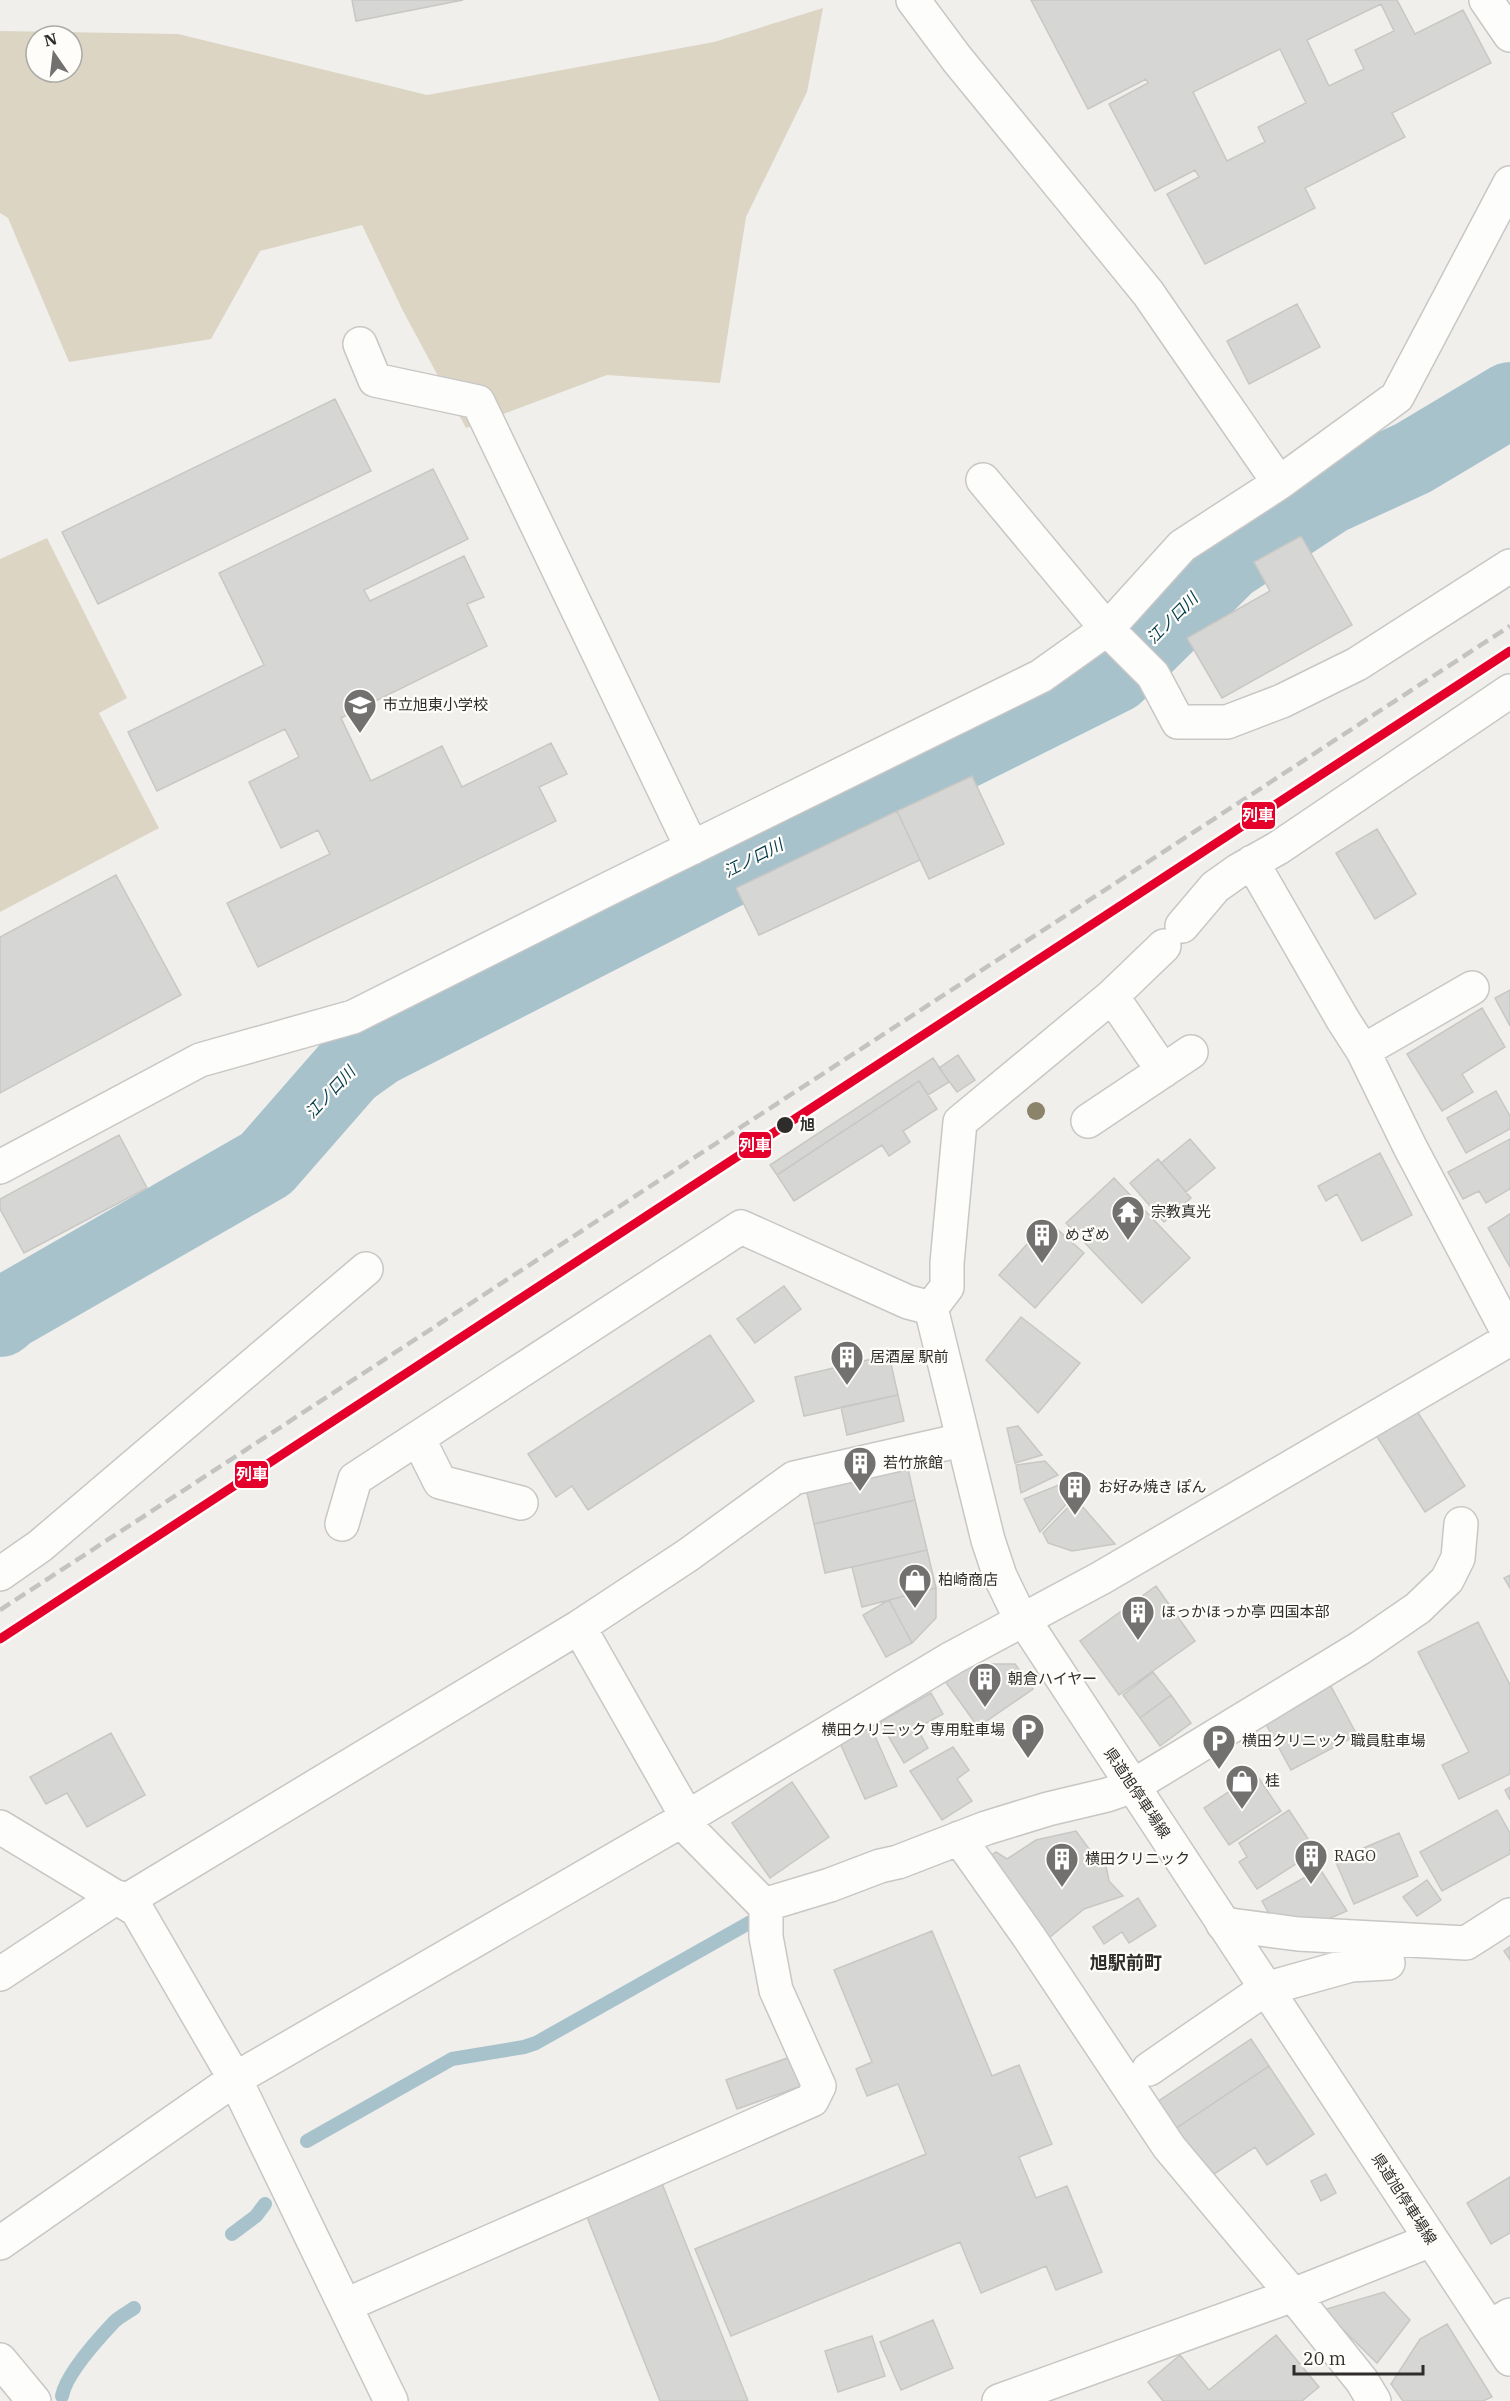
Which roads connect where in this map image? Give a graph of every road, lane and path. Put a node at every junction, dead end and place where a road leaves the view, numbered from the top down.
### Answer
1 (913, 0) edge
2 (1486, 0) edge
3 (1510, 35) edge
4 (1510, 183) edge
5 (360, 344) dead end
6 (982, 480) dead end
7 (1279, 483) junction
8 (1510, 566) edge
9 (1113, 635) junction
10 (1510, 691) edge
11 (692, 848) junction
12 (1252, 862) junction
13 (1472, 988) dead end
14 (1112, 996) junction
15 (1364, 1051) junction
16 (1191, 1052) dead end
17 (1163, 1071) junction
18 (1088, 1121) dead end
19 (0, 1167) edge
20 (366, 1269) dead end
21 (931, 1308) junction
22 (1510, 1337) edge
23 (418, 1438) junction
24 (962, 1440) junction
25 (521, 1503) dead end
26 (342, 1524) dead end
27 (1461, 1524) dead end
28 (0, 1574) edge
29 (1023, 1620) junction
30 (579, 1627) junction
31 (1133, 1786) junction
32 (684, 1819) junction
33 (0, 1827) edge
34 (959, 1838) junction
35 (121, 1899) junction
36 (764, 1905) junction
37 (1510, 1915) edge
38 (1223, 1924) junction
39 (1351, 1954) junction
40 (1300, 1956) junction
41 (1388, 1964) dead end
42 (0, 1974) edge
43 (1265, 1989) junction
44 (1149, 2069) dead end
45 (235, 2079) junction
46 (1431, 2240) junction
47 (0, 2242) edge
48 (1293, 2295) junction
49 (346, 2305) junction
50 (1500, 2321) edge
51 (1510, 2359) edge
52 (0, 2360) edge
53 (34, 2401) edge
54 (391, 2401) edge
55 (999, 2401) edge
56 (1374, 2401) edge

1 - 7 street
2 - 3 street
4 - 7 street
5 - 11 street
6 - 9 street
7 - 9 street
8 - 9 street
9 - 11 street
10 - 12 street
11 - 19 street
12 - 14 street
12 - 15 street
13 - 15 street
14 - 17 street
14 - 21 street
15 - 22 street
16 - 17 street
17 - 18 street
20 - 28 street
21 - 23 street
21 - 24 street, 県道旭停車場線
22 - 29 street
23 - 25 street
23 - 26 street
24 - 29 street, 県道旭停車場線
24 - 30 street
27 - 31 street
29 - 31 street, 県道旭停車場線
29 - 32 street
30 - 32 street
30 - 35 street
31 - 34 street
31 - 38 street, 県道旭停車場線
32 - 36 street
32 - 45 street
33 - 35 street
34 - 36 street
34 - 48 street
35 - 42 street
35 - 45 street
36 - 49 street
37 - 39 street
38 - 40 street
38 - 43 street, 県道旭停車場線
39 - 40 street
39 - 40 street
39 - 41 street
40 - 43 street
43 - 44 street
43 - 46 street, 県道旭停車場線
45 - 47 street
45 - 49 street
46 - 48 street
46 - 50 street, 県道旭停車場線
48 - 55 street
48 - 56 street
49 - 54 street
50 - 51 street, 県道旭停車場線
52 - 53 street

